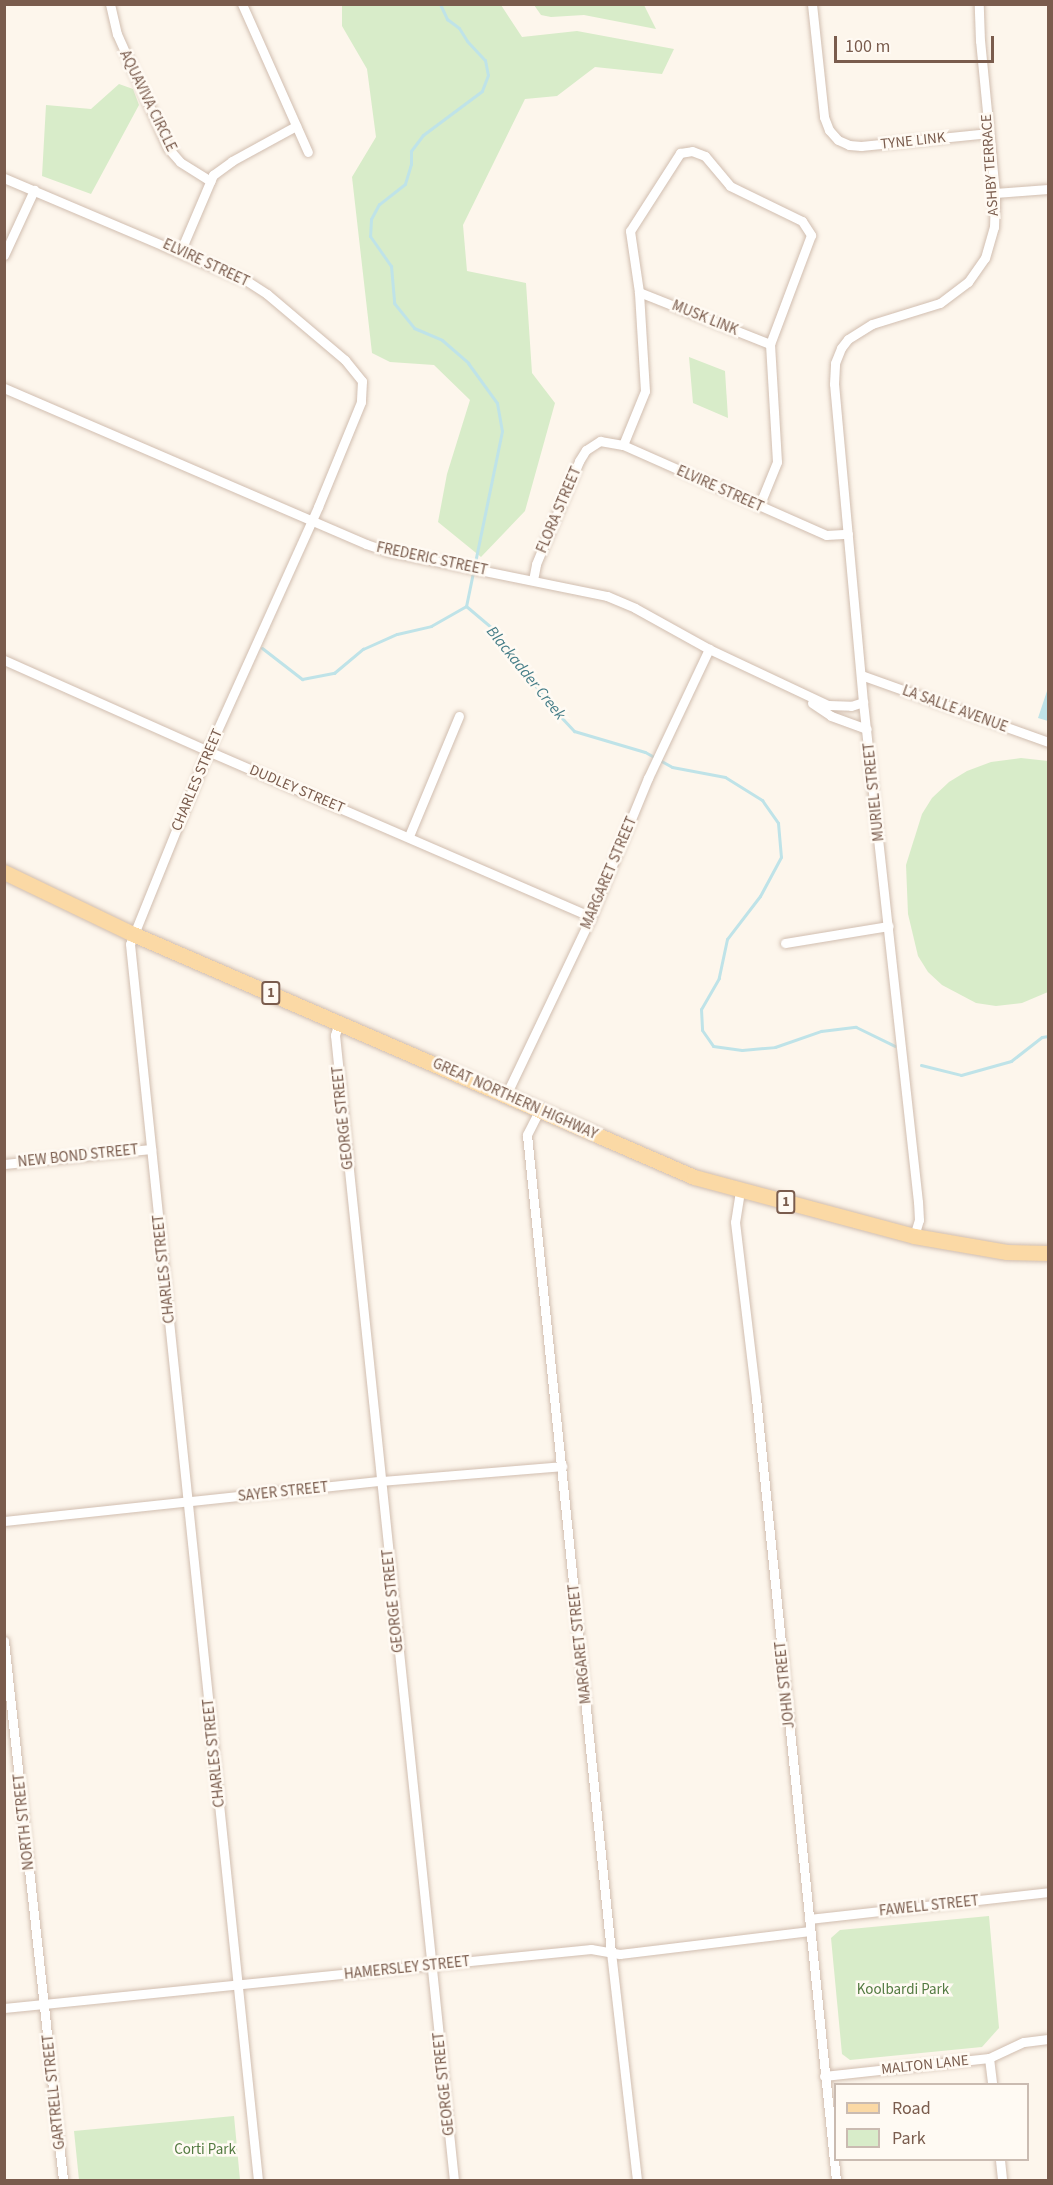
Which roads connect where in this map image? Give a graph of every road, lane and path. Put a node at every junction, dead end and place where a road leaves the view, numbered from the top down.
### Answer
1 (110, 4) edge
2 (242, 4) edge
3 (812, 4) edge
4 (979, 4) edge
5 (296, 126) junction
6 (989, 133) junction
7 (308, 152) dead end
8 (4, 178) edge
9 (210, 181) junction
10 (1048, 189) edge
11 (34, 190) junction
12 (995, 193) junction
13 (181, 250) junction
14 (4, 255) edge
15 (639, 292) junction
16 (770, 344) junction
17 (841, 348) joint
18 (4, 388) edge
19 (361, 402) joint
20 (593, 445) joint
21 (623, 445) junction
22 (759, 506) junction
23 (312, 522) junction
24 (848, 534) junction
25 (533, 580) junction
26 (709, 650) junction
27 (4, 660) edge
28 (861, 675) junction
29 (795, 691) junction
30 (863, 702) junction
31 (459, 716) dead end
32 (867, 729) junction
33 (1048, 742) edge
34 (208, 752) junction
35 (409, 836) junction
36 (4, 872) edge
37 (591, 917) junction
38 (889, 926) junction
39 (134, 934) junction
40 (785, 943) dead end
41 (339, 1022) junction
42 (506, 1095) junction
43 (540, 1109) junction
44 (151, 1149) junction
45 (4, 1164) edge
46 (740, 1191) junction
47 (914, 1236) junction
48 (1048, 1253) edge
49 (562, 1466) junction
50 (381, 1481) junction
51 (188, 1502) junction
52 (4, 1521) edge
53 (4, 1641) edge
54 (1048, 1892) edge
55 (809, 1919) junction
56 (810, 1931) junction
57 (611, 1953) junction
58 (431, 1965) junction
59 (238, 1984) junction
60 (44, 2004) junction
61 (4, 2008) edge
62 (1048, 2039) edge
63 (989, 2058) junction
64 (824, 2076) junction
65 (992, 2083) edge
66 (1000, 2161) edge
67 (63, 2181) edge
68 (258, 2181) edge
69 (453, 2181) edge
70 (637, 2181) edge
71 (836, 2181) edge
72 (1002, 2181) edge

1 - 9 street, AQUAVIVA CIRCLE
2 - 5 street
3 - 6 street, TYNE LINK
4 - 6 street, ASHBY TERRACE
5 - 7 street
5 - 9 street
6 - 12 street, ASHBY TERRACE
8 - 11 street, ELVIRE STREET
9 - 13 street
10 - 12 street
11 - 13 street, ELVIRE STREET
11 - 14 street
12 - 17 street, ASHBY TERRACE
13 - 19 street, ELVIRE STREET
15 - 16 street, MUSK LINK
15 - 16 street
15 - 21 street
16 - 22 street
17 - 24 street, MURIEL STREET
18 - 23 street, FREDERIC STREET
19 - 23 street, CHARLES STREET
20 - 21 street, ELVIRE STREET
20 - 25 street, FLORA STREET
21 - 22 street, ELVIRE STREET
22 - 24 street, ELVIRE STREET
23 - 25 street, FREDERIC STREET
23 - 34 street, CHARLES STREET
24 - 28 street, MURIEL STREET
25 - 26 street, FREDERIC STREET
26 - 29 street, FREDERIC STREET
26 - 37 street, MARGARET STREET
27 - 34 street, DUDLEY STREET
28 - 30 street, MURIEL STREET
28 - 33 street, LA SALLE AVENUE
29 - 30 street, FREDERIC STREET
29 - 32 street, FREDERIC STREET
30 - 32 street, MURIEL STREET
31 - 35 street
32 - 38 street, MURIEL STREET
34 - 35 street, DUDLEY STREET
34 - 39 street, CHARLES STREET
35 - 37 street, DUDLEY STREET
36 - 39 main road, GREAT NORTHERN HIGHWAY / 1
37 - 42 street, MARGARET STREET
38 - 40 street
38 - 47 street, MURIEL STREET
39 - 41 main road, GREAT NORTHERN HIGHWAY / 1
39 - 44 street, CHARLES STREET
41 - 42 main road, GREAT NORTHERN HIGHWAY / 1
41 - 50 street, GEORGE STREET
42 - 43 main road, GREAT NORTHERN HIGHWAY / 1
43 - 46 main road, GREAT NORTHERN HIGHWAY / 1
43 - 49 street, MARGARET STREET
44 - 45 street, NEW BOND STREET
44 - 51 street, CHARLES STREET
46 - 47 main road, GREAT NORTHERN HIGHWAY / 1
46 - 55 street, JOHN STREET
47 - 48 main road, GREAT NORTHERN HIGHWAY / 1
49 - 50 street, SAYER STREET
49 - 57 street, MARGARET STREET
50 - 51 street, SAYER STREET
50 - 58 street, GEORGE STREET
51 - 52 street, SAYER STREET
51 - 59 street, CHARLES STREET
53 - 60 street, NORTH STREET
54 - 55 street, FAWELL STREET
55 - 56 street, JOHN STREET
56 - 57 street, HAMERSLEY STREET
56 - 64 street, JOHN STREET
57 - 58 street, HAMERSLEY STREET
57 - 70 street, MARGARET STREET
58 - 59 street, HAMERSLEY STREET
58 - 69 street, GEORGE STREET
59 - 60 street, HAMERSLEY STREET
59 - 68 street, CHARLES STREET
60 - 61 street, HAMERSLEY STREET
60 - 67 street, GARTRELL STREET
62 - 63 street, MALTON LANE
63 - 64 street, MALTON LANE
63 - 65 street
64 - 71 street, JOHN STREET
66 - 72 street

